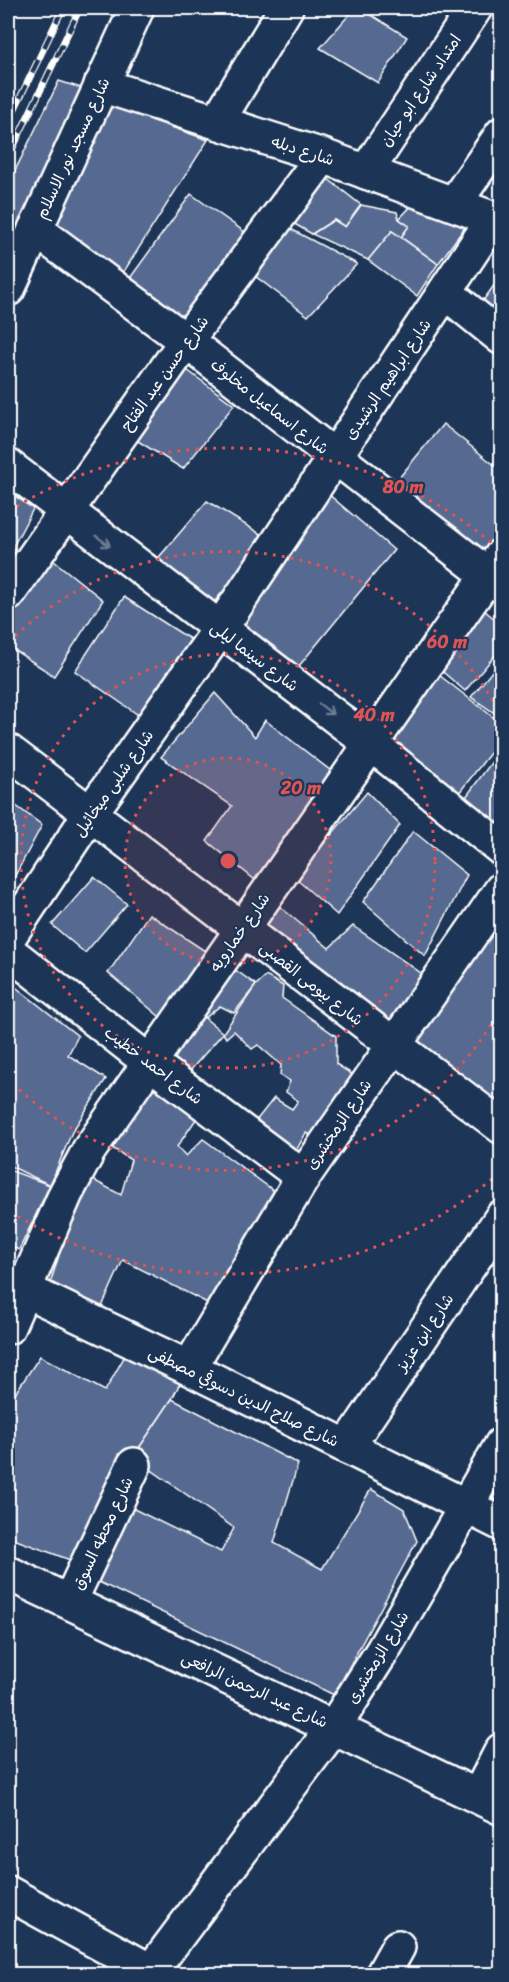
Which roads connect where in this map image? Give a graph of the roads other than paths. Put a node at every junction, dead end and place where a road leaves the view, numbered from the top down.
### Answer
1 (137, 8) edge
2 (286, 8) edge
3 (475, 8) edge
4 (101, 85) junction
5 (217, 122) junction
6 (501, 134) edge
7 (323, 156) junction
8 (366, 172) junction
9 (454, 204) junction
10 (498, 220) edge
11 (35, 229) junction
12 (8, 288) edge
13 (445, 292) junction
14 (501, 338) edge
15 (186, 341) junction
16 (335, 457) junction
17 (8, 466) edge
18 (65, 512) junction
19 (497, 572) edge
20 (8, 594) edge
21 (220, 629) junction
22 (371, 744) junction
23 (8, 751) edge
24 (90, 814) junction
25 (501, 849) edge
26 (501, 889) edge
27 (242, 929) junction
28 (8, 938) edge
29 (8, 951) edge
30 (392, 1044) junction
31 (148, 1061) junction
32 (501, 1127) edge
33 (303, 1177) junction
34 (501, 1217) edge
35 (20, 1274) edge
36 (8, 1327) edge
37 (189, 1368) junction
38 (501, 1444) edge
39 (347, 1447) junction
40 (134, 1465) dead end
41 (464, 1506) junction
42 (501, 1524) edge
43 (8, 1573) edge
44 (70, 1601) junction
45 (334, 1727) junction
46 (501, 1750) edge
47 (490, 1802) edge
48 (8, 1893) edge
49 (152, 1974) edge

1 - 4 street, شارع مسجد نور الاسلام
2 - 5 street
3 - 8 street, امتداد شارع ابو حيان
4 - 5 street, شارع دبله
4 - 11 street, شارع مسجد نور الاسلام
5 - 7 street, شارع دبله
6 - 9 street
7 - 8 street, شارع دبله
7 - 15 street, شارع حسن عبد الفتاح
8 - 9 street, شارع دبله
9 - 10 street, شارع دبله
10 - 13 street, شارع ابراهيم الرشيدى
11 - 12 street, شارع مسجد نور الاسلام
11 - 15 street, شارع اسماعيل مخلوف
13 - 14 street
13 - 16 street, شارع ابراهيم الرشيدى
15 - 16 street, شارع اسماعيل مخلوف
15 - 18 street, شارع حسن عبد الفتاح
16 - 19 street, شارع اسماعيل مخلوف
16 - 21 street, شارع ابراهيم الرشيدى
17 - 18 street, شارع سينما ليلى
18 - 20 street, شارع حسن عبد الفتاح
18 -> 21 street, شارع سينما ليلى
19 - 22 street, شارع خمارويه
21 -> 22 street, شارع سينما ليلى
21 - 24 street, شارع شلبى ميخائيل
22 - 25 street, شارع سينما ليلى
22 - 27 street, شارع خمارويه
23 - 24 street, شارع بيومى القصبى
24 - 27 street, شارع بيومى القصبى
24 - 28 street, شارع شلبى ميخائيل
26 - 30 street, شارع الزمخشرى
27 - 30 street, شارع بيومى القصبى
27 - 31 street, شارع خمارويه
29 - 31 street, شارع احمد خطيب
30 - 32 street, شارع بيومى القصبى
30 - 33 street, شارع الزمخشرى
31 - 33 street, شارع احمد خطيب
31 - 35 street, شارع خمارويه
33 - 37 street, شارع الزمخشرى
34 - 39 street, شارع ابن عزيز
35 - 36 street, شارع خمارويه
35 - 37 street, شارع صلاح الدين دسوقي مصطفى
37 - 39 street, شارع صلاح الدين دسوقي مصطفى
38 - 41 street, شارع الزمخشرى
39 - 41 street, شارع صلاح الدين دسوقي مصطفى
40 - 44 street, شارع محطه السوق
41 - 42 street, شارع صلاح الدين دسوقي مصطفى
41 - 45 street, شارع الزمخشرى
43 - 44 street, شارع عبد الرحمن الرافعى
44 - 45 street, شارع عبد الرحمن الرافعى
45 - 47 street, شارع عبد الرحمن الرافعى
45 - 49 street, شارع الزمخشرى
46 - 47 street
48 - 49 street

